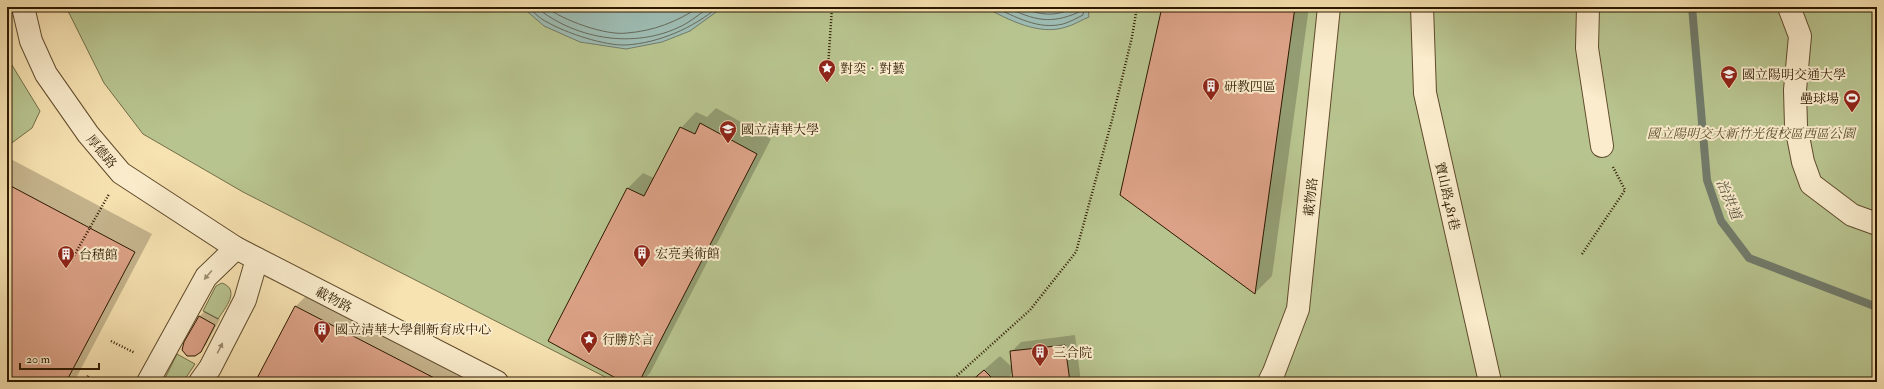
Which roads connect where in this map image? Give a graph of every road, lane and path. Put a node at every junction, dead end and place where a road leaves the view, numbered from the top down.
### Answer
1 (23, 7) edge
2 (832, 7) edge
3 (1136, 7) edge
4 (1329, 7) edge
5 (1422, 7) edge
6 (1588, 7) edge
7 (1789, 7) edge
8 (828, 83) dead end
9 (1602, 146) joint
10 (108, 194) dead end
11 (1877, 224) edge
12 (236, 248) junction
13 (1582, 254) dead end
14 (257, 259) junction
15 (71, 261) dead end
16 (111, 341) dead end
17 (136, 354) dead end
18 (89, 374) dead end
19 (85, 382) edge
20 (148, 382) edge
21 (200, 382) edge
22 (497, 382) edge
23 (950, 382) edge
24 (1269, 382) edge
25 (1490, 382) edge

1 - 12 lane, 厚德路
2 - 8 path
3 - 23 path
4 - 24 lane, 載物路
5 - 25 lane, 寶山路481巷
6 - 9 lane
7 - 11 lane
9 - 13 path
10 - 15 path
12 - 14 lane, 厚德路
12 -> 20 lane
21 -> 14 lane
14 - 22 lane, 載物路
16 - 17 path
18 - 19 path

